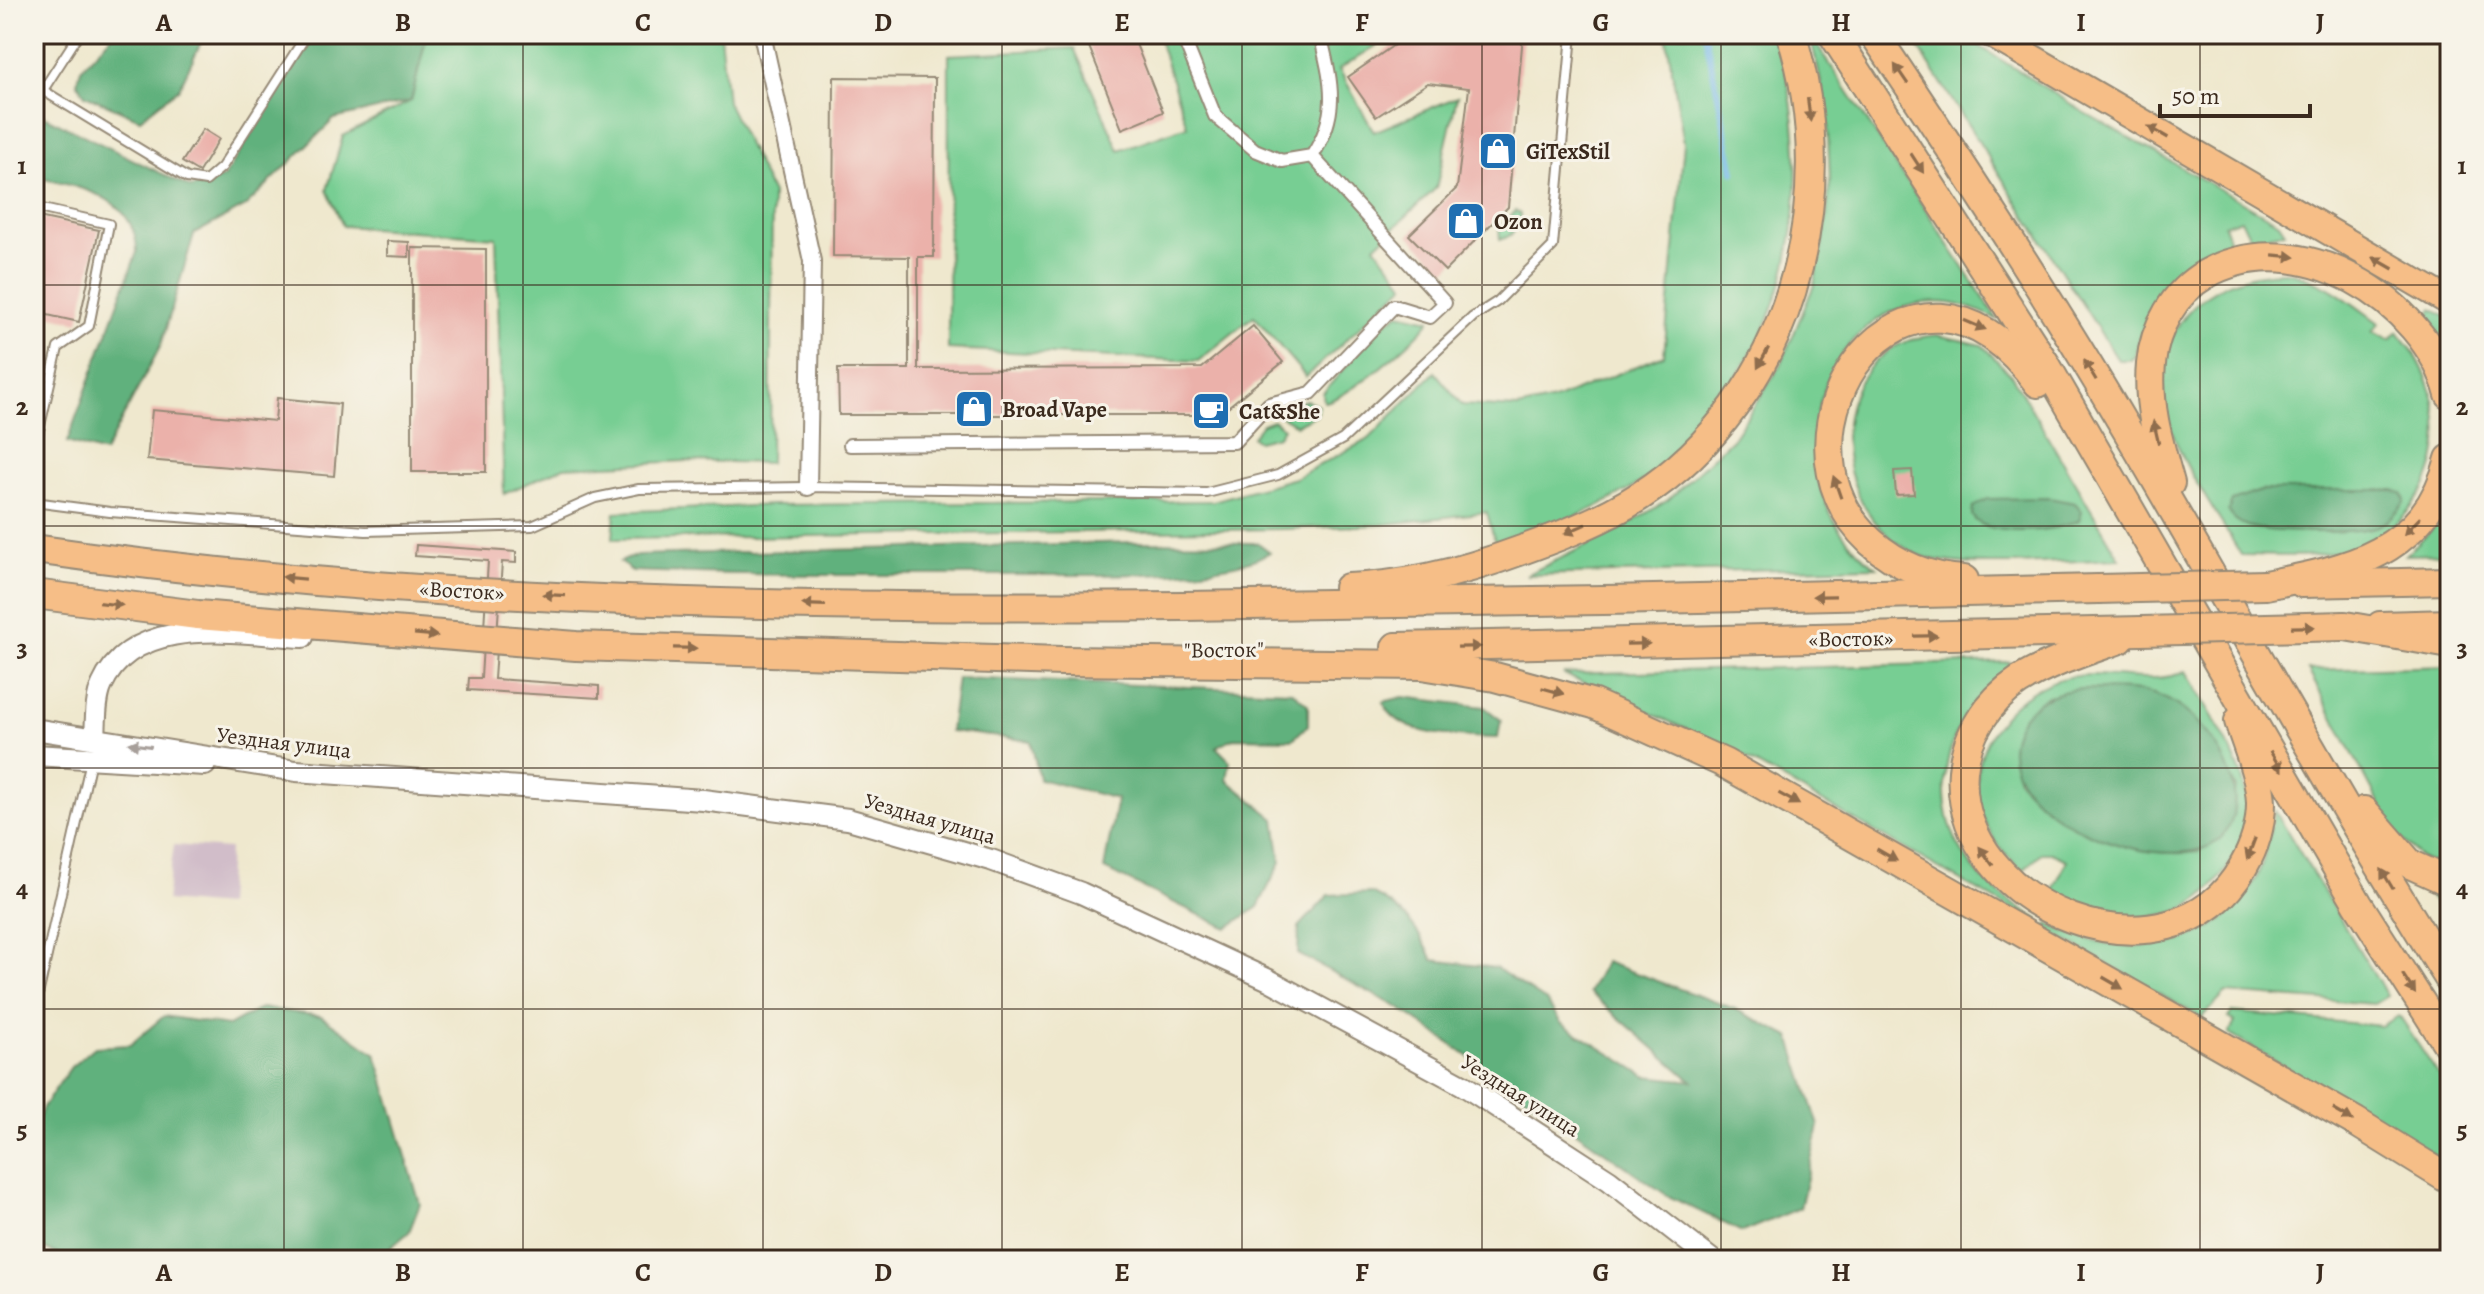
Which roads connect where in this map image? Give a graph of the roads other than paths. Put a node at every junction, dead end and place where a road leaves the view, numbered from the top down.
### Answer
1 (79, 34) edge
2 (307, 34) edge
3 (762, 34) edge
4 (1182, 34) edge
5 (1320, 34) edge
6 (1572, 34) edge
7 (1791, 34) edge
8 (1833, 34) edge
9 (1874, 34) edge
10 (1991, 34) edge
11 (34, 85) edge
12 (43, 90) junction
13 (1312, 156) junction
14 (34, 207) edge
15 (2450, 302) edge
16 (2450, 395) edge
17 (850, 445) dead end
18 (34, 452) edge
19 (2450, 459) edge
20 (808, 487) junction
21 (34, 502) edge
22 (2140, 523) junction
23 (2185, 534) junction
24 (34, 549) edge
25 (2450, 581) edge
26 (2265, 585) junction
27 (2098, 589) junction
28 (34, 594) edge
29 (892, 608) junction
30 (2450, 623) edge
31 (2345, 626) junction
32 (368, 631) junction
33 (2141, 631) junction
34 (2450, 644) edge
35 (1560, 646) joint
36 (888, 653) junction
37 (2222, 667) junction
38 (34, 729) edge
39 (2305, 738) junction
40 (93, 748) junction
41 (34, 755) edge
42 (2450, 882) edge
43 (2447, 975) edge
44 (34, 1013) edge
45 (2450, 1048) edge
46 (2450, 1180) edge
47 (1712, 1260) edge

1 - 12 lane
2 - 12 lane
3 - 20 street
4 - 13 street
5 - 13 street
6 - 20 lane
7 -> 29 highway
8 -> 22 highway
23 -> 9 highway
15 -> 10 main road
11 - 12 lane
13 - 17 street
14 - 18 lane
23 -> 16 highway
19 -> 26 highway
20 - 21 lane
27 -> 22 highway
22 - 37 highway
23 - 39 highway
29 -> 24 highway, «Восток»
25 - 26 main road
26 - 27 highway, bridge
27 -> 29 highway
28 -> 32 highway
30 - 31 main road
33 -> 31 highway, «Восток», bridge
31 - 34 highway, «Восток»
32 -> 36 highway
32 - 40 street
35 -> 33 highway, «Восток»
37 -> 33 highway
36 -> 35 highway, "Восток"
36 -> 46 highway
37 -> 45 highway
38 - 40 street, Уездная улица
39 - 42 highway
43 -> 39 highway
40 - 41 street, Уездная улица
40 - 44 lane
40 - 47 street, Уездная улица

